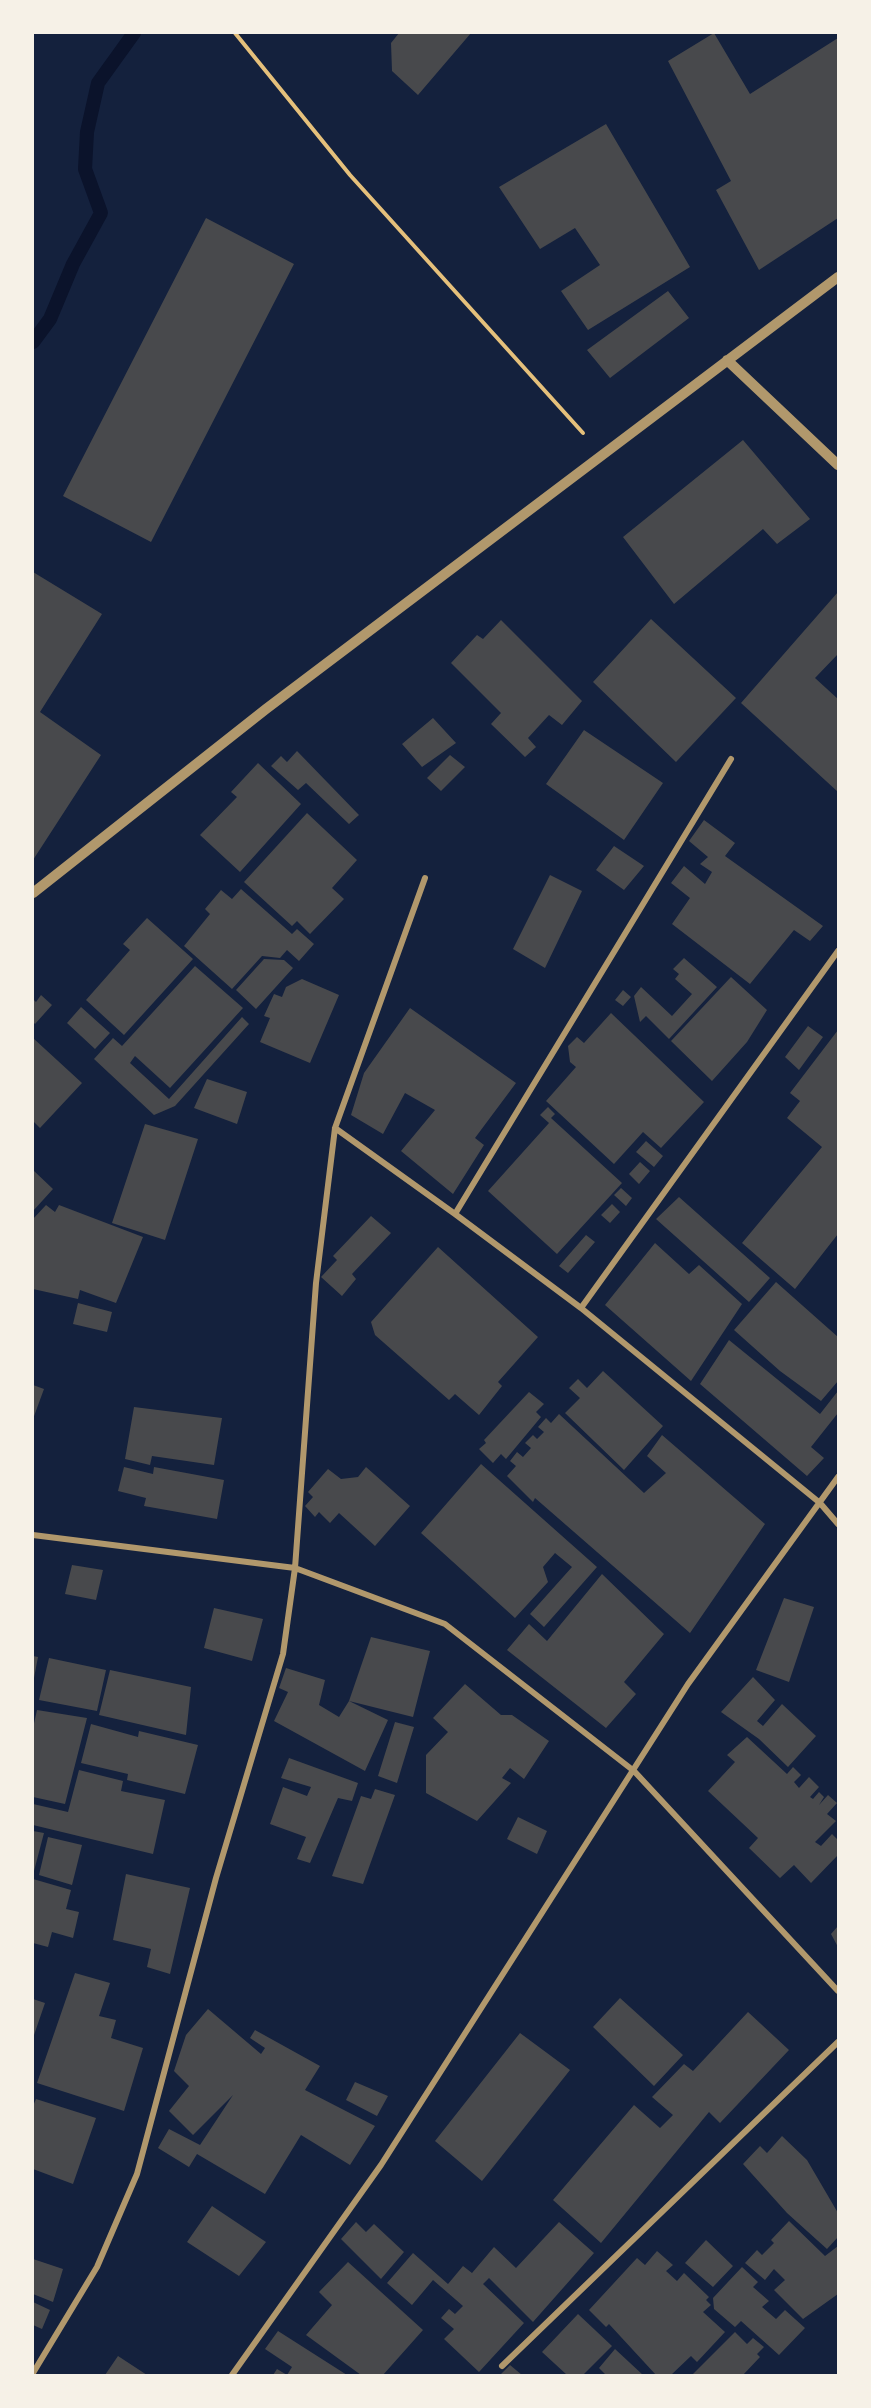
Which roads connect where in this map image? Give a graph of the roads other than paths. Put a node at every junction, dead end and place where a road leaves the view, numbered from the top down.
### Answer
1 (838, 277) edge
2 (727, 360) junction
3 (838, 465) edge
4 (731, 759) dead end
5 (425, 878) dead end
6 (33, 893) edge
7 (838, 951) edge
8 (334, 1128) junction
9 (454, 1214) junction
10 (581, 1308) junction
11 (838, 1477) edge
12 (820, 1503) junction
13 (838, 1524) edge
14 (33, 1535) edge
15 (295, 1568) junction
16 (634, 1772) junction
17 (838, 1991) edge
18 (838, 2042) edge
19 (502, 2366) dead end
20 (33, 2373) edge
21 (232, 2375) edge

1 - 2 street
2 - 3 street
2 - 6 street
4 - 9 street
5 - 8 street
7 - 10 street
8 - 9 street
8 - 15 street
9 - 10 street
10 - 12 street
11 - 12 street
12 - 13 street
12 - 16 street
14 - 15 street
15 - 16 street
15 - 20 street
16 - 17 street
16 - 21 street
18 - 19 street

